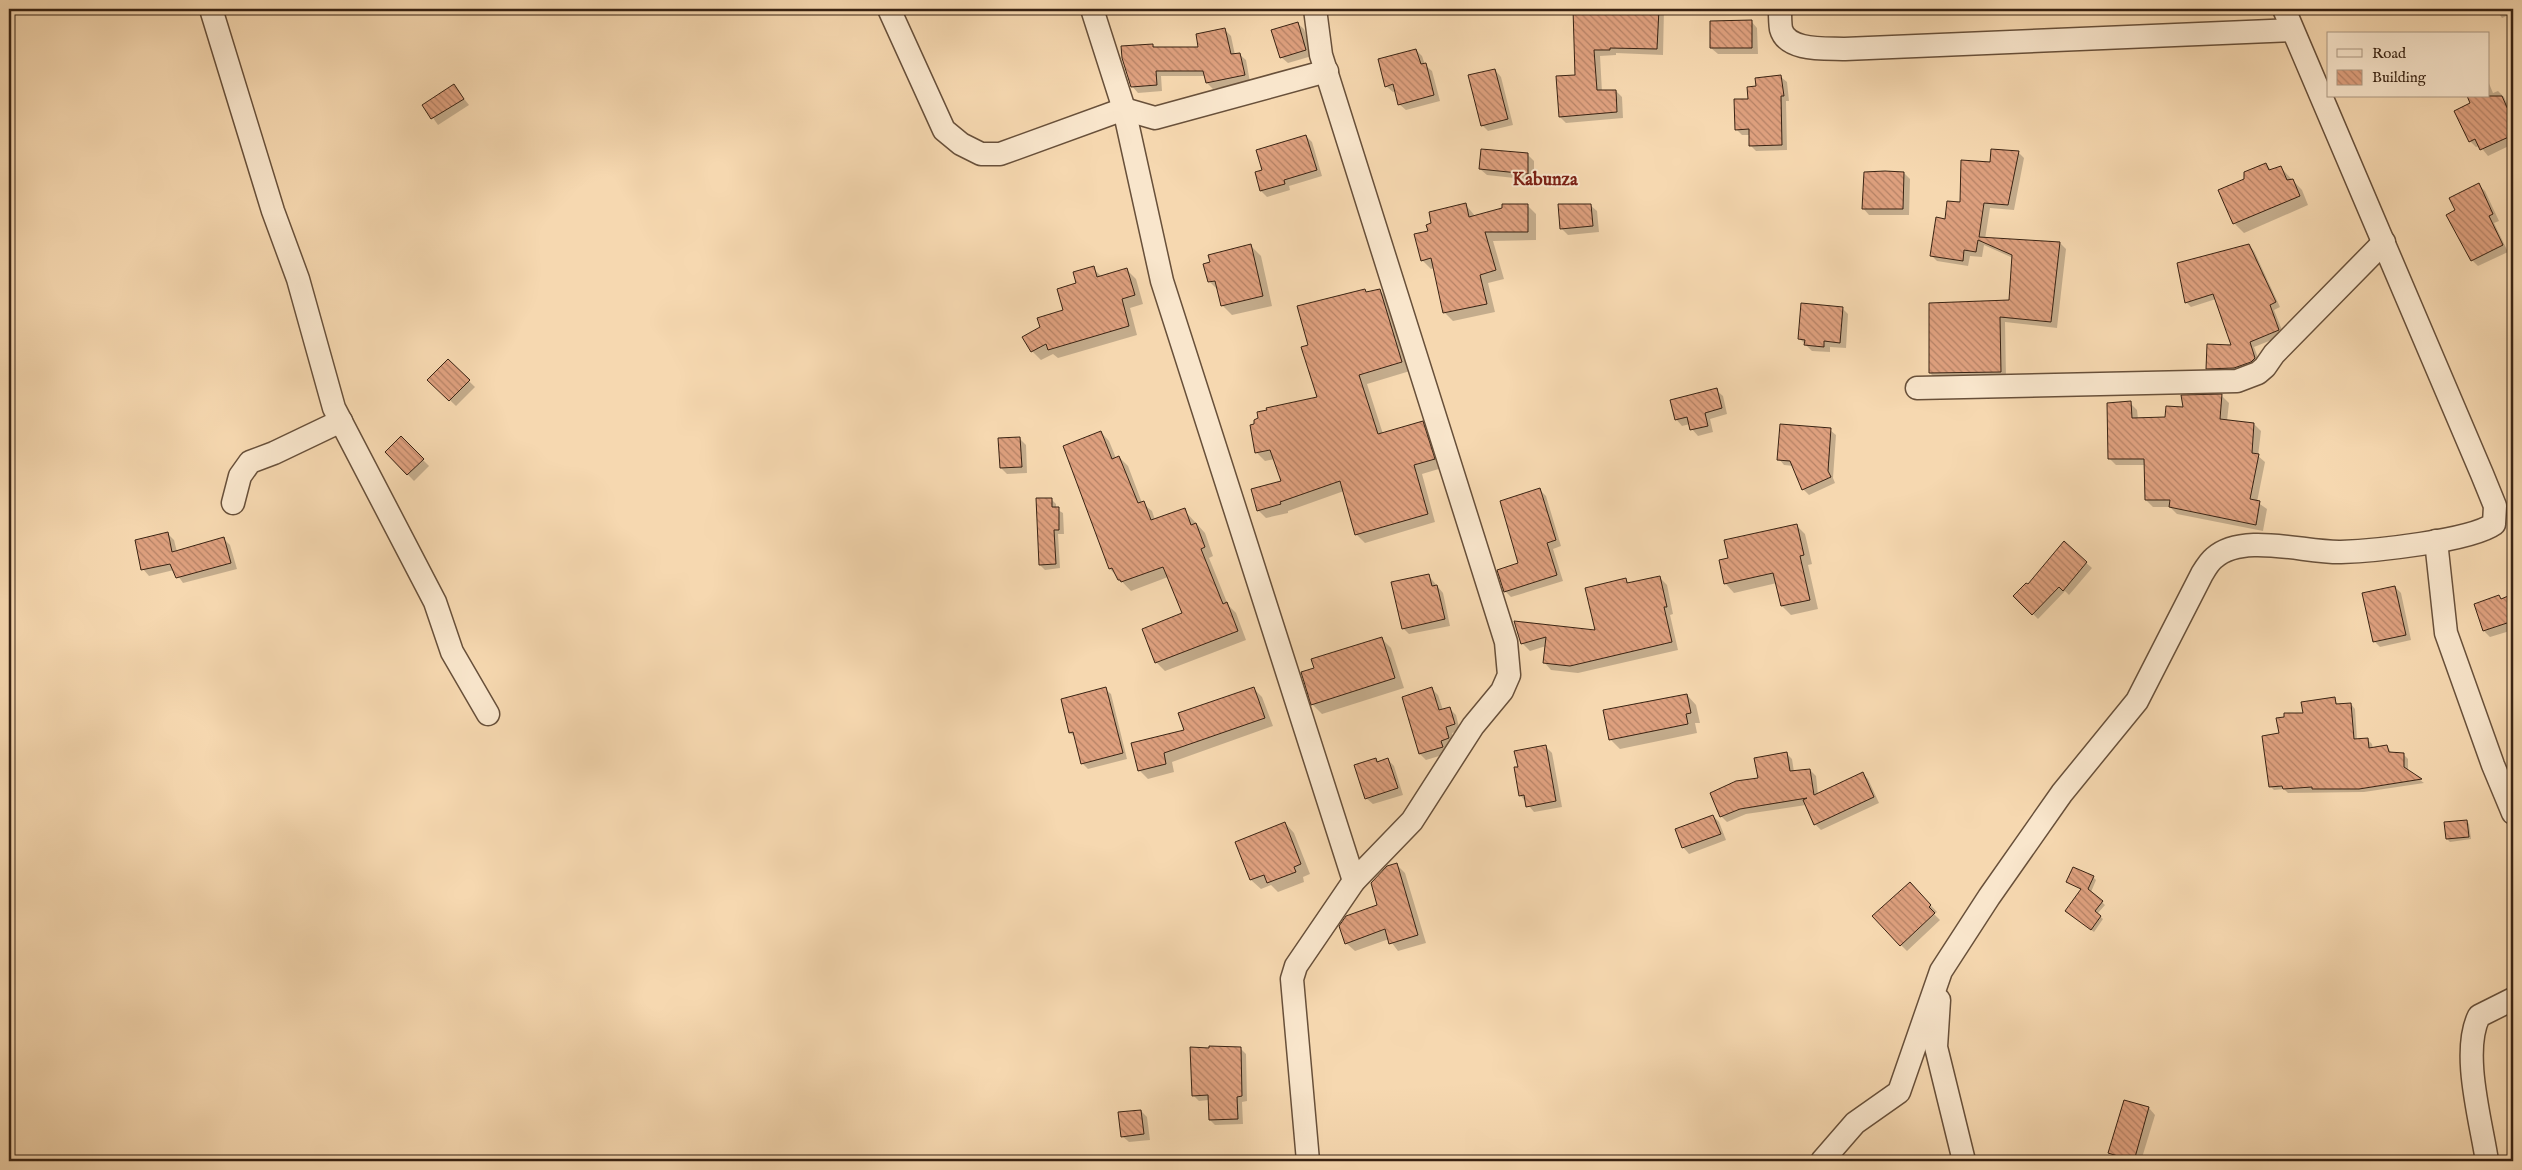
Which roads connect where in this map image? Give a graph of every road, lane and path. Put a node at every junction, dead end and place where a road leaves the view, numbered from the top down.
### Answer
1 (211, 9) edge
2 (890, 9) edge
3 (1092, 9) edge
4 (1315, 9) edge
5 (1780, 9) edge
6 (2284, 9) edge
7 (2292, 30) junction
8 (1327, 71) junction
9 (1124, 109) junction
10 (2384, 242) junction
11 (1918, 388) dead end
12 (341, 421) junction
13 (233, 503) dead end
14 (2504, 505) edge
15 (2436, 542) junction
16 (488, 714) dead end
17 (2513, 813) edge
18 (1354, 881) junction
19 (1941, 971) junction
20 (2513, 999) edge
21 (1308, 1161) edge
22 (1822, 1161) edge
23 (1964, 1161) edge
24 (2487, 1161) edge

1 - 12 street
2 - 9 street
3 - 9 street
4 - 8 street
5 - 7 street
6 - 7 street
7 - 10 street
8 - 9 street
8 - 18 street
9 - 18 street
10 - 11 street
10 - 14 street
12 - 13 street
12 - 16 street
14 - 15 street
15 - 17 street
15 - 19 street
18 - 21 street
19 - 22 street
19 - 23 street
20 - 24 street

